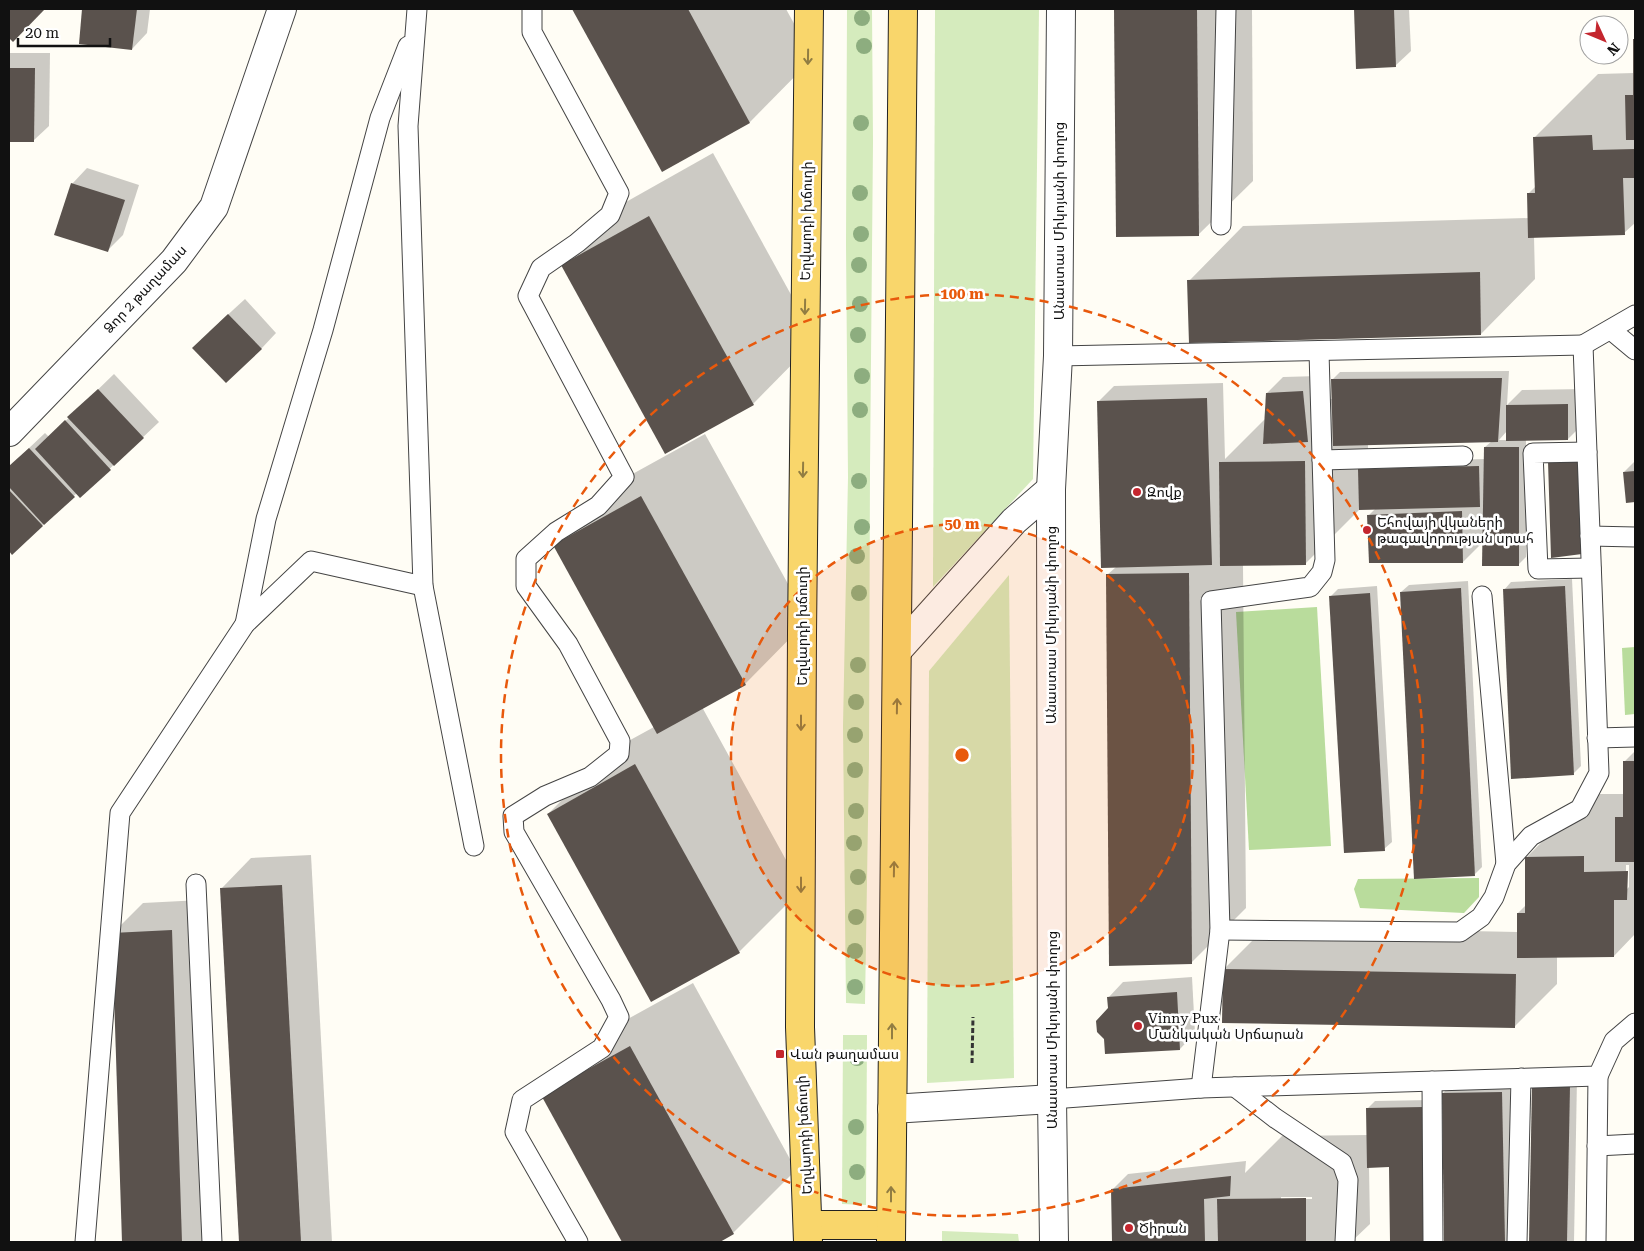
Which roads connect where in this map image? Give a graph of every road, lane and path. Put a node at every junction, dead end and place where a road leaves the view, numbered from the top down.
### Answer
1 (282, 9) edge
2 (532, 9) edge
3 (808, 9) edge
4 (902, 9) edge
5 (1061, 9) edge
6 (1226, 9) edge
7 (416, 18) edge
8 (1221, 225) dead end
9 (1635, 315) edge
10 (1611, 330) junction
11 (1583, 345) junction
12 (1635, 350) edge
13 (1319, 352) junction
14 (1058, 356) junction
15 (9, 432) edge
16 (1587, 452) junction
17 (1463, 456) dead end
18 (1322, 460) junction
19 (1052, 489) junction
20 (1590, 536) junction
21 (1635, 537) edge
22 (1591, 568) junction
23 (423, 586) junction
24 (1482, 596) dead end
25 (245, 624) junction
26 (897, 650) junction
27 (1635, 737) edge
28 (1598, 738) junction
29 (474, 846) dead end
30 (1506, 864) junction
31 (196, 884) dead end
32 (1220, 930) junction
33 (973, 1017) dead end
34 (1635, 1023) edge
35 (972, 1063) dead end
36 (1598, 1076) junction
37 (1521, 1078) junction
38 (1432, 1081) junction
39 (1202, 1088) junction
40 (1235, 1088) junction
41 (1052, 1099) junction
42 (892, 1109) junction
43 (1635, 1144) edge
44 (1597, 1146) junction
45 (808, 1233) edge
46 (891, 1234) edge
47 (85, 1242) edge
48 (212, 1242) edge
49 (578, 1242) edge
50 (1054, 1242) edge
51 (1345, 1242) edge
52 (1433, 1242) edge
53 (1517, 1242) edge
54 (1596, 1242) edge

1 - 15 street, Ձոր 2 թաղամաս
2 - 49 lane
3 -> 45 main road, Եղվարդի խճուղի
4 - 26 main road
5 - 14 street, Անաստաս Միկոյանի փողոց
6 - 8 lane
7 - 23 lane
7 - 25 lane
9 - 10 lane
10 - 11 lane
10 - 12 lane
11 - 13 lane
11 - 16 lane
13 - 14 lane
13 - 18 lane
14 - 19 street, Անաստաս Միկոյանի փողոց
16 - 20 lane
16 - 22 lane
17 - 18 lane
18 - 32 lane
19 - 26 street
19 - 41 street, Անաստաս Միկոյանի փողոց
20 - 21 lane
20 - 22 lane
22 - 28 lane
23 - 25 lane
23 - 29 lane
24 - 30 lane
25 - 47 lane
42 -> 26 main road
27 - 28 lane
28 - 30 lane
30 - 32 lane
31 - 48 lane
32 - 39 lane
33 - 35 path
34 - 36 lane
36 - 37 lane
36 - 44 lane
37 - 38 lane
37 - 53 lane
38 - 40 lane
38 - 52 lane
39 - 40 lane
39 - 41 lane
40 - 51 lane
41 - 42 street
41 - 50 street, Անաստաս Միկոյանի փողոց
46 -> 42 main road
43 - 44 lane
44 - 54 lane
45 - 46 main road

